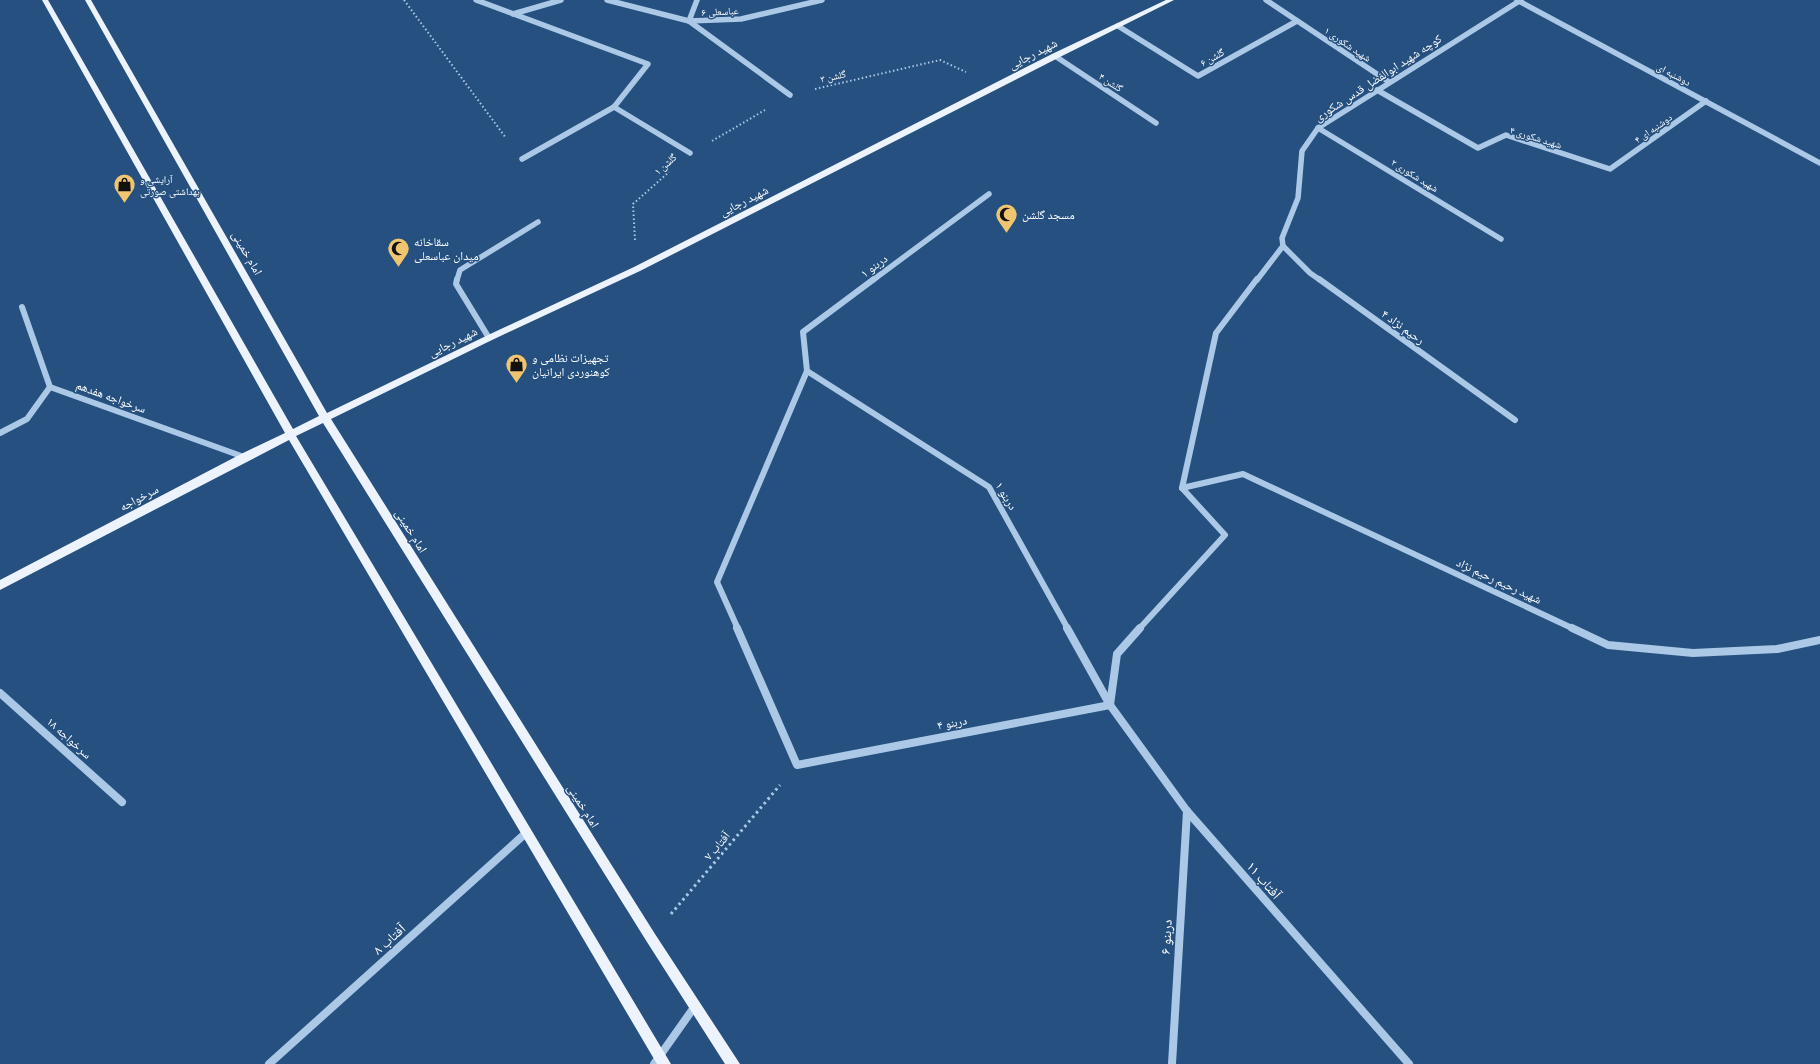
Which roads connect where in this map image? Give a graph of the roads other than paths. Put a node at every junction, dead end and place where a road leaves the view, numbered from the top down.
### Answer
1 (45, 0) edge
2 (88, 0) edge
3 (476, 0) edge
4 (561, 0) edge
5 (607, 0) edge
6 (697, 0) edge
7 (822, 0) edge
8 (1171, 0) edge
9 (1266, 0) edge
10 (1519, 0) edge
11 (512, 14) junction
12 (690, 21) junction
13 (1297, 21) junction
14 (1118, 26) junction
15 (1055, 56) junction
16 (1389, 82) junction
17 (1377, 90) junction
18 (790, 95) road end
19 (1706, 101) junction
20 (614, 107) junction
21 (1156, 122) dead end
22 (1318, 128) junction
23 (690, 153) road end
24 (522, 159) road end
25 (1820, 163) edge
26 (1610, 169) joint
27 (989, 194) dead end
28 (538, 222) dead end
29 (1501, 239) dead end
30 (1283, 246) junction
31 (22, 307) dead end
32 (489, 338) junction
33 (807, 371) junction
34 (50, 387) junction
35 (325, 418) junction
36 (1515, 420) dead end
37 (0, 433) edge
38 (290, 435) junction
39 (244, 457) junction
40 (1182, 488) junction
41 (0, 585) edge
42 (1820, 640) edge
43 (0, 693) edge
44 (1110, 705) junction
45 (122, 802) dead end
46 (1187, 811) junction
47 (527, 832) junction
48 (695, 1006) junction
49 (659, 1061) edge
50 (269, 1064) edge
51 (733, 1064) edge
52 (1172, 1064) edge
53 (1409, 1064) edge

1 - 38 main road
2 - 35 main road, امام خمینی
3 - 11 street
4 - 11 street
5 - 12 street
6 - 12 street
7 - 12 street, ۶ عباسعلی
8 - 14 main road, شهید رجایی
9 - 13 street, ۱ شهید شکوری
10 - 16 street, کوچه شهید ابوالفضل قدس شکوری
10 - 19 street, دوشنبه ای
11 - 20 street
12 - 18 street
13 - 14 street, ۶ گلشن
13 - 16 street, ۱ شهید شکوری
14 - 15 main road, شهید رجایی
15 - 21 street, ۴ گلشن
15 - 32 main road, شهید رجایی
16 - 17 street, کوچه شهید ابوالفضل قدس شکوری
17 - 22 street, کوچه شهید ابوالفضل قدس شکوری
17 - 26 street, ۴ شهید شکوری
19 - 25 street, دوشنبه ای
19 - 26 street, ۴ دوشنبه ای
20 - 23 street, ۱ گلشن
20 - 24 street
22 - 29 street, ۲ شهید شکوری
22 - 30 street, کوچه شهید ابوالفضل قدس شکوری
27 - 33 street, ۱ دربنو
28 - 32 street
30 - 36 street, رحیم نژاد ۴
30 - 40 street, کوچه شهید ابوالفضل قدس شکوری
31 - 34 street
32 - 35 main road, شهید رجایی
33 - 44 street, دربنو ۱
33 - 44 street, ۴ دربنو
34 - 37 street
34 - 39 street, سرخواجه هفدهم
35 - 38 main road, شهید رجایی
35 - 48 main road, امام خمینی
38 - 39 main road, سرخواجه
38 - 47 main road
39 - 41 main road, سرخواجه
40 - 42 street, شهید رحیم رحیم نژاد
40 - 44 street
43 - 45 street, ۱۸ سرخواجه
44 - 46 street, آفتاب ۱۱
46 - 52 street, ۶ دربنو
46 - 53 street, آفتاب ۱۱
47 - 49 main road
47 - 50 street, آفتاب ۸
48 - 49 street
48 - 51 main road, امام خمینی

